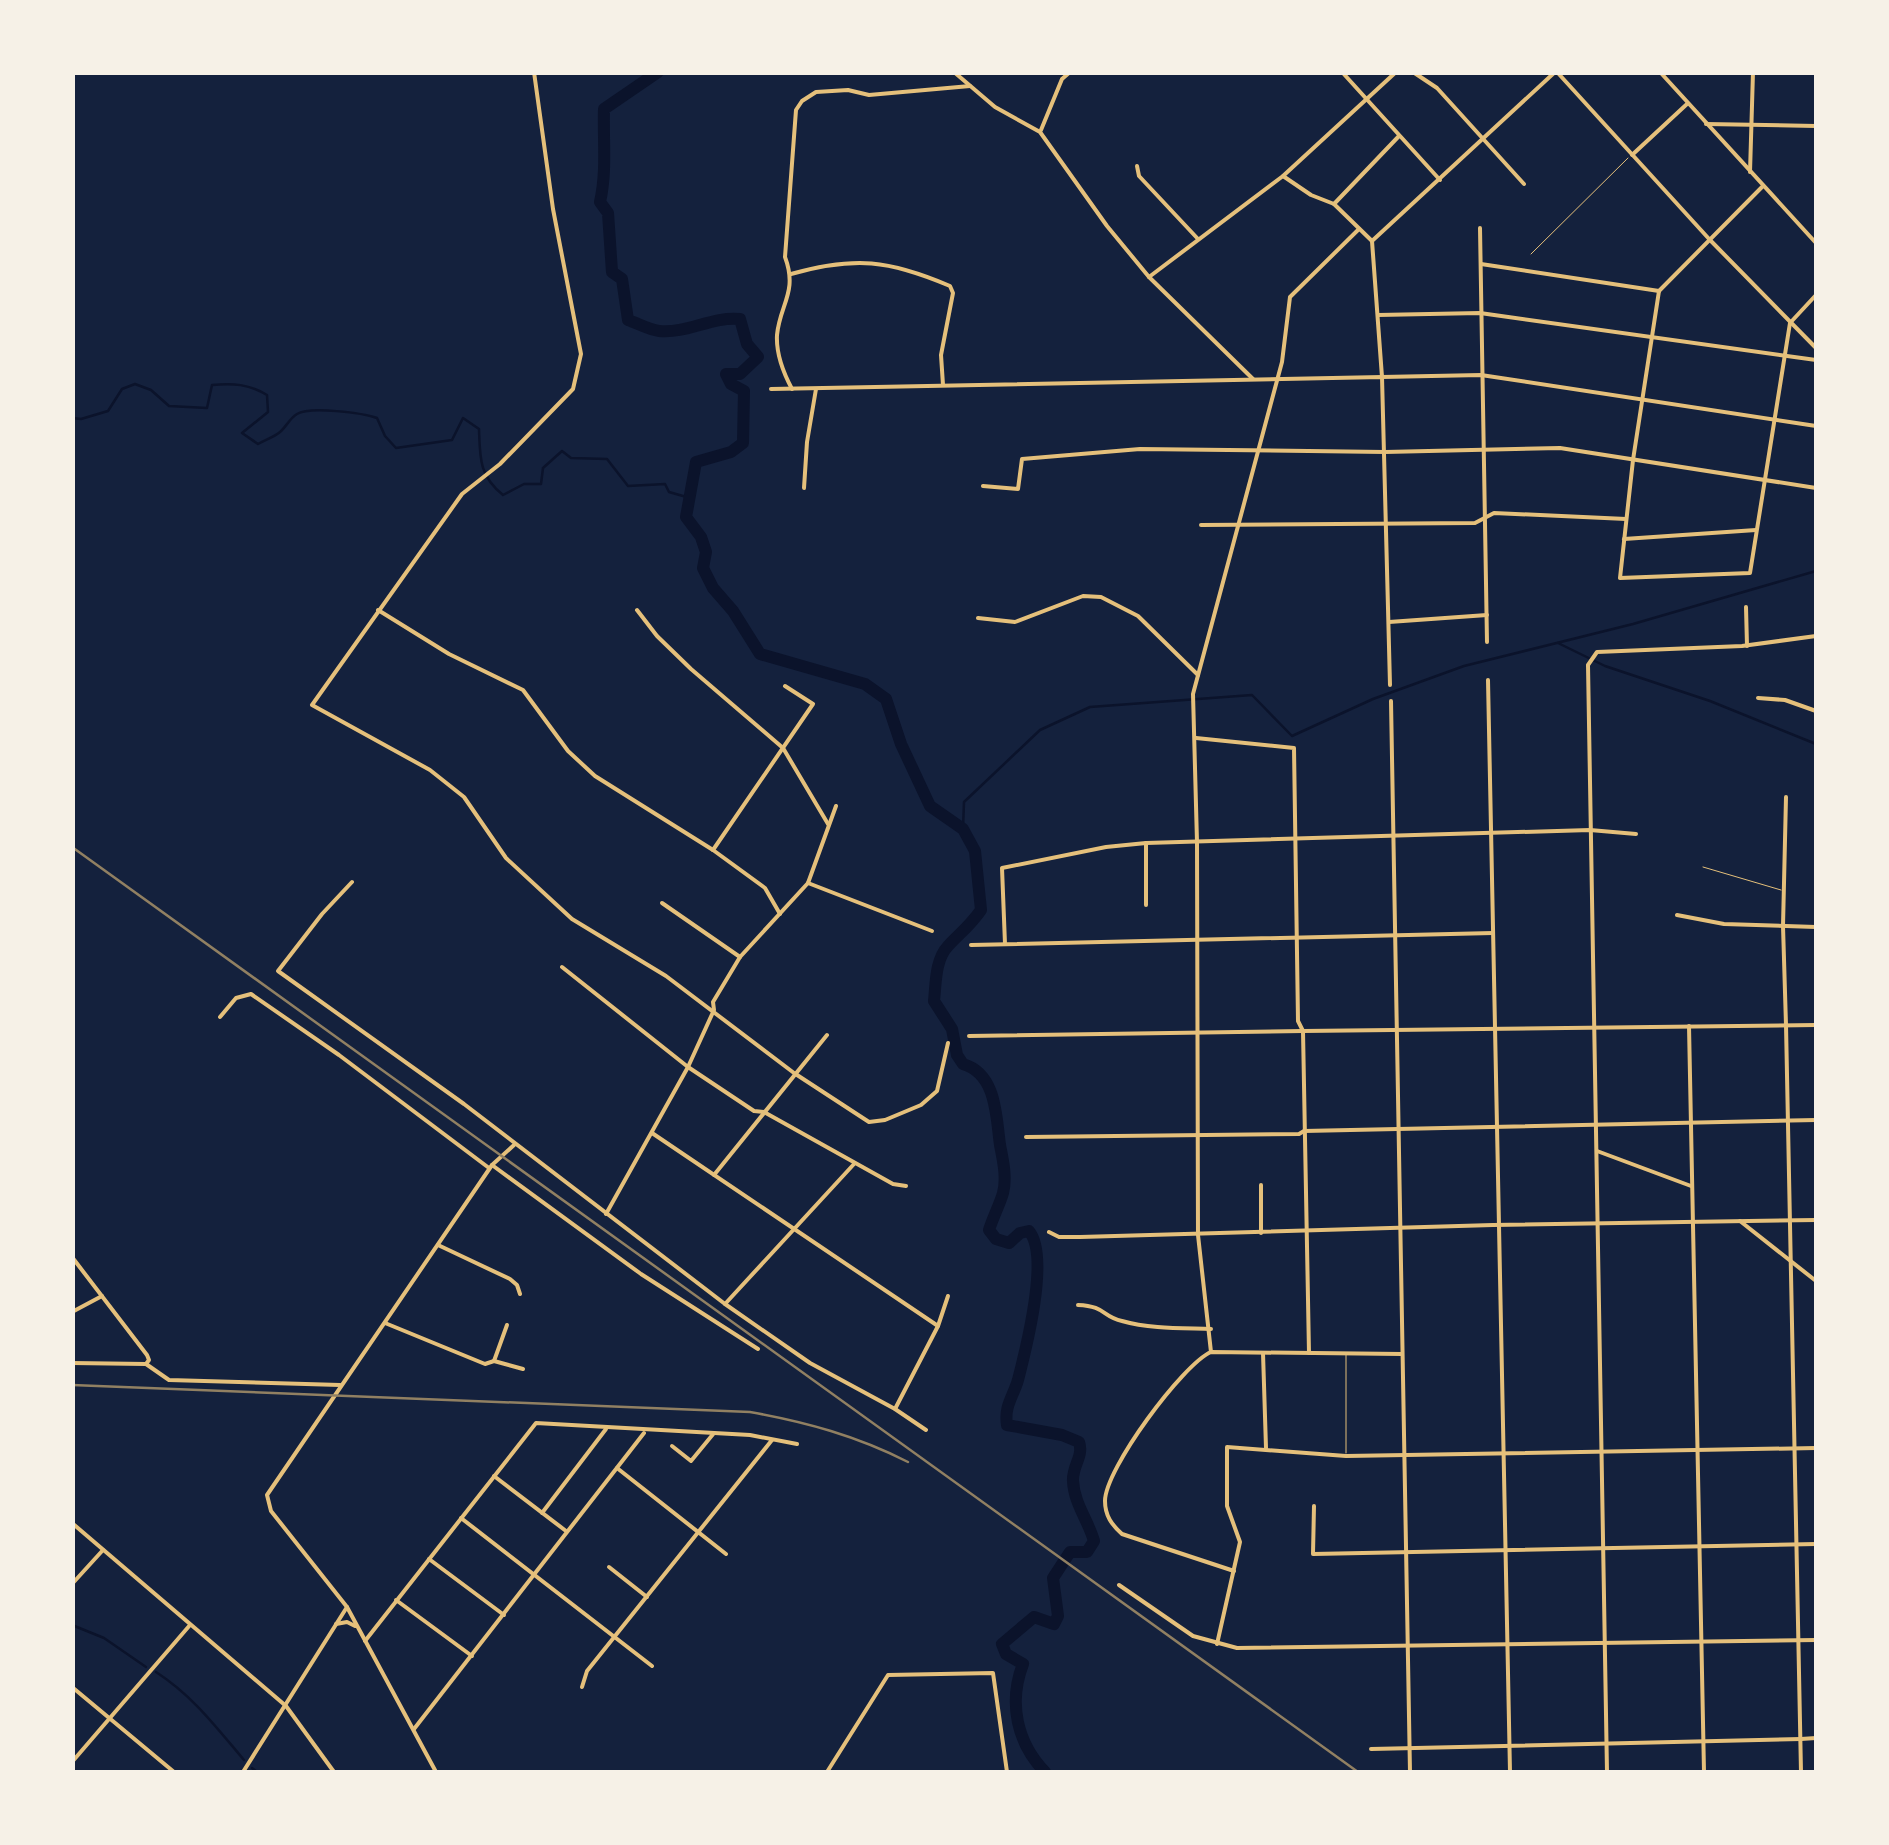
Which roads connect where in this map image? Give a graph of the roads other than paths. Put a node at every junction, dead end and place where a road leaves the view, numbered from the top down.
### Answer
1 (534, 72) edge
2 (954, 72) edge
3 (1070, 72) edge
4 (1342, 72) edge
5 (1396, 72) edge
6 (1413, 72) edge
7 (1556, 72) edge
8 (1660, 72) edge
9 (1753, 72) edge
10 (970, 86) junction
11 (1365, 98) junction
12 (1687, 104) junction
13 (1705, 124) junction
14 (1752, 125) junction
15 (1816, 126) edge
16 (1040, 132) junction
17 (1399, 136) junction
18 (1482, 140) junction
19 (1632, 155) junction
20 (1137, 166) dead end
21 (1750, 172) junction
22 (1283, 176) junction
23 (1440, 180) junction
24 (1524, 184) dead end
25 (1762, 187) junction
26 (1334, 204) junction
27 (1480, 228) dead end
28 (1359, 229) junction
29 (1198, 239) junction
30 (1710, 240) junction
31 (1372, 241) junction
32 (1816, 243) edge
33 (1531, 254) dead end
34 (1481, 264) junction
35 (791, 274) junction
36 (1149, 277) junction
37 (1659, 291) junction
38 (1816, 295) edge
39 (1480, 313) junction
40 (1378, 315) junction
41 (1790, 323) junction
42 (1651, 337) junction
43 (1816, 348) edge
44 (1784, 355) junction
45 (1816, 360) edge
46 (1481, 375) junction
47 (1382, 377) junction
48 (1253, 378) junction
49 (1278, 380) junction
50 (944, 386) junction
51 (816, 388) junction
52 (792, 389) junction
53 (771, 390) dead end
54 (1644, 399) junction
55 (1774, 419) junction
56 (1816, 426) edge
57 (1483, 450) junction
58 (1257, 452) junction
59 (1385, 452) junction
60 (1633, 460) junction
61 (1764, 480) junction
62 (984, 486) dead end
63 (804, 488) dead end
64 (1816, 488) edge
65 (1486, 519) junction
66 (1626, 520) junction
67 (1387, 524) junction
68 (1201, 525) dead end
69 (1238, 526) junction
70 (1756, 530) junction
71 (1624, 539) junction
72 (1746, 607) dead end
73 (378, 610) junction
74 (637, 610) dead end
75 (1487, 615) junction
76 (978, 618) dead end
77 (1389, 622) junction
78 (1816, 636) edge
79 (1487, 642) dead end
80 (1747, 646) junction
81 (1198, 675) junction
82 (1488, 680) dead end
83 (1390, 684) dead end
84 (785, 686) dead end
85 (1758, 698) dead end
86 (1390, 701) dead end
87 (1816, 711) edge
88 (1196, 738) junction
89 (784, 748) junction
90 (1786, 797) dead end
91 (836, 806) dead end
92 (828, 824) junction
93 (1590, 830) junction
94 (1491, 833) junction
95 (1636, 834) dead end
96 (1393, 836) junction
97 (1295, 839) junction
98 (1198, 842) junction
99 (1146, 844) junction
100 (713, 850) junction
101 (1703, 867) dead end
102 (352, 882) dead end
103 (808, 883) junction
104 (1784, 891) junction
105 (662, 903) dead end
106 (1146, 905) dead end
107 (780, 914) junction
108 (1677, 916) dead end
109 (1783, 926) junction
110 (1816, 927) edge
111 (932, 930) dead end
112 (1493, 933) junction
113 (1395, 935) junction
114 (1295, 936) junction
115 (1198, 937) junction
116 (1005, 944) junction
117 (971, 945) dead end
118 (740, 957) junction
119 (562, 966) dead end
120 (714, 1010) junction
121 (220, 1016) dead end
122 (1816, 1024) edge
123 (1786, 1025) junction
124 (1690, 1026) junction
125 (1596, 1028) junction
126 (1495, 1029) junction
127 (1396, 1030) junction
128 (1303, 1032) junction
129 (1198, 1033) junction
130 (827, 1035) dead end
131 (969, 1036) dead end
132 (948, 1043) dead end
133 (688, 1067) junction
134 (794, 1074) junction
135 (764, 1112) junction
136 (1816, 1120) edge
137 (1788, 1121) junction
138 (1692, 1123) junction
139 (1597, 1125) junction
140 (1497, 1127) junction
141 (1398, 1129) junction
142 (1304, 1131) junction
143 (652, 1132) junction
144 (1026, 1137) dead end
145 (1199, 1137) junction
146 (514, 1145) junction
147 (1598, 1151) junction
148 (854, 1164) junction
149 (490, 1167) junction
150 (714, 1175) junction
151 (1262, 1185) dead end
152 (906, 1186) dead end
153 (1692, 1187) junction
154 (606, 1214) junction
155 (1790, 1220) junction
156 (1816, 1220) edge
157 (1740, 1221) junction
158 (1693, 1222) junction
159 (1598, 1224) junction
160 (1499, 1225) junction
161 (1400, 1228) junction
162 (794, 1230) junction
163 (1050, 1232) dead end
164 (1307, 1232) junction
165 (1261, 1234) junction
166 (1198, 1235) junction
167 (438, 1245) junction
168 (72, 1257) edge
169 (1791, 1259) junction
170 (1816, 1281) edge
171 (520, 1294) dead end
172 (102, 1296) junction
173 (948, 1296) dead end
174 (725, 1304) junction
175 (1078, 1304) dead end
176 (72, 1312) edge
177 (384, 1323) junction
178 (507, 1325) dead end
179 (938, 1326) junction
180 (1210, 1329) junction
181 (758, 1349) dead end
182 (1211, 1352) junction
183 (1263, 1352) junction
184 (1309, 1353) junction
185 (1346, 1353) junction
186 (1402, 1354) junction
187 (494, 1361) junction
188 (72, 1363) edge
189 (146, 1364) junction
190 (523, 1369) dead end
191 (340, 1385) junction
192 (895, 1409) junction
193 (606, 1428) junction
194 (926, 1430) dead end
195 (646, 1431) junction
196 (714, 1434) junction
197 (772, 1440) junction
198 (797, 1444) dead end
199 (672, 1446) dead end
200 (1266, 1448) junction
201 (1795, 1448) junction
202 (1816, 1448) edge
203 (1698, 1450) junction
204 (1602, 1451) junction
205 (1504, 1454) junction
206 (1404, 1455) junction
207 (1346, 1456) junction
208 (617, 1468) junction
209 (494, 1476) junction
210 (1314, 1506) dead end
211 (542, 1512) junction
212 (462, 1518) junction
213 (72, 1523) edge
214 (568, 1532) junction
215 (700, 1533) junction
216 (1797, 1544) junction
217 (1816, 1544) edge
218 (1700, 1546) junction
219 (1604, 1548) junction
220 (103, 1549) junction
221 (1506, 1550) junction
222 (1406, 1552) junction
223 (726, 1554) dead end
224 (430, 1558) junction
225 (609, 1567) dead end
226 (1234, 1571) junction
227 (536, 1574) junction
228 (72, 1584) edge
229 (1119, 1585) dead end
230 (647, 1598) junction
231 (396, 1600) junction
232 (346, 1607) junction
233 (504, 1615) junction
234 (191, 1624) junction
235 (336, 1624) junction
236 (358, 1628) junction
237 (616, 1637) junction
238 (1799, 1640) junction
239 (1816, 1640) edge
240 (364, 1641) junction
241 (1701, 1642) junction
242 (1217, 1644) junction
243 (1605, 1644) junction
244 (1508, 1646) junction
245 (1407, 1648) junction
246 (472, 1656) junction
247 (652, 1666) dead end
248 (72, 1687) edge
249 (582, 1688) dead end
250 (286, 1706) junction
251 (109, 1718) junction
252 (414, 1729) junction
253 (1816, 1738) edge
254 (1800, 1739) junction
255 (1702, 1742) junction
256 (1606, 1743) junction
257 (1510, 1746) junction
258 (1409, 1748) junction
259 (1371, 1749) dead end
260 (72, 1762) edge
261 (174, 1772) edge
262 (243, 1772) edge
263 (334, 1772) edge
264 (436, 1772) edge
265 (827, 1772) edge
266 (1007, 1772) edge
267 (1410, 1772) edge
268 (1510, 1772) edge
269 (1607, 1772) edge
270 (1704, 1772) edge
271 (1801, 1772) edge

1 - 73 street
2 - 10 street
3 - 16 street
4 - 11 street
5 - 11 street
6 - 18 street
7 - 18 street
7 - 19 street
8 - 12 street
9 - 14 street
10 - 16 street
10 - 35 street
11 - 17 street
11 - 22 street
12 - 13 street
12 - 19 street
13 - 14 street
13 - 21 street
14 - 15 street
14 - 21 street
16 - 36 street
17 - 23 street
17 - 26 street
18 - 23 street
18 - 24 street
19 - 30 street
19 - 33 lane
20 - 29 street
21 - 25 street
22 - 26 street
22 - 29 street
23 - 31 street
25 - 30 street
25 - 32 street
26 - 28 street
27 - 34 street
28 - 31 street
28 - 49 street
29 - 36 street
30 - 37 street
30 - 41 street
31 - 40 street
34 - 37 street
34 - 39 street
35 - 50 street
35 - 52 street
36 - 48 street
37 - 42 street
38 - 41 street
39 - 40 street
39 - 42 street
39 - 46 street
40 - 47 street
41 - 43 street
41 - 44 street
42 - 44 street
42 - 54 street
44 - 45 street
44 - 55 street
46 - 47 street
46 - 54 street
46 - 57 street
47 - 49 street
47 - 59 street
48 - 49 street
48 - 50 street
49 - 58 street
50 - 51 street
51 - 52 street
51 - 63 street
52 - 53 street
54 - 55 street
54 - 60 street
55 - 56 street
55 - 61 street
57 - 59 street
57 - 60 street
57 - 65 street
58 - 59 street
58 - 62 street
58 - 69 street
59 - 67 street
60 - 61 street
60 - 66 street
61 - 64 street
61 - 70 street
65 - 66 street
65 - 67 street
65 - 75 street
66 - 71 street
67 - 69 street
67 - 77 street
68 - 69 street
69 - 81 street
70 - 71 street
70 - 71 street
72 - 80 street
73 - 100 street
73 - 120 street
74 - 89 street
75 - 77 street
75 - 79 street
76 - 81 street
77 - 83 street
78 - 80 street
80 - 93 street
81 - 88 street
82 - 94 street
84 - 89 street
85 - 87 street
86 - 96 street
88 - 97 street
88 - 98 street
89 - 92 street
89 - 100 street
90 - 104 street
91 - 92 street
92 - 103 street
93 - 94 street
93 - 95 street
93 - 125 street
94 - 96 street
94 - 112 street
96 - 97 street
96 - 113 street
97 - 98 street
97 - 114 street
98 - 99 street
98 - 115 street
99 - 106 street
99 - 116 street
100 - 107 street
101 - 104 lane
102 - 146 street
103 - 107 street
103 - 111 street
104 - 109 street
105 - 118 street
107 - 118 street
108 - 109 street
109 - 110 street
109 - 123 street
112 - 113 street
112 - 126 street
113 - 114 street
113 - 127 street
114 - 115 street
114 - 128 street
115 - 116 street
115 - 129 street
116 - 117 street
118 - 120 street
119 - 133 street
120 - 133 street
120 - 134 street
121 - 149 street
122 - 123 street
123 - 124 street
123 - 137 street
124 - 125 street
124 - 138 street
125 - 126 street
125 - 139 street
126 - 127 street
126 - 140 street
127 - 128 street
127 - 141 street
128 - 129 street
128 - 142 street
129 - 131 street
129 - 145 street
130 - 134 street
132 - 134 street
133 - 135 street
133 - 143 street
134 - 135 street
135 - 148 street
135 - 150 street
136 - 137 street
137 - 138 street
137 - 155 street
138 - 139 street
138 - 153 street
139 - 140 street
139 - 147 street
140 - 141 street
140 - 160 street
141 - 142 street
141 - 161 street
142 - 145 street
142 - 164 street
143 - 150 street
143 - 154 street
144 - 145 street
145 - 166 street
146 - 149 street
146 - 154 street
147 - 153 street
147 - 159 street
148 - 152 street
148 - 162 street
149 - 167 street
149 - 181 street
150 - 162 street
151 - 165 street
153 - 158 street
154 - 174 street
155 - 156 street
155 - 157 street
155 - 169 street
157 - 158 street
157 - 169 street
158 - 159 street
158 - 203 street
159 - 160 street
159 - 204 street
160 - 161 street
160 - 205 street
161 - 164 street
161 - 186 street
162 - 174 street
162 - 179 street
163 - 166 street
164 - 165 street
164 - 184 street
165 - 166 street
166 - 180 street
167 - 171 street
167 - 177 street
168 - 172 street
169 - 170 street
169 - 201 street
172 - 176 street
172 - 189 street
173 - 179 street
174 - 192 street
175 - 180 street
177 - 187 street
177 - 191 street
178 - 187 street
179 - 192 street
180 - 182 street
182 - 183 street
182 - 226 street
183 - 184 street
183 - 200 street
184 - 185 street
185 - 186 street
185 - 207 lane
186 - 206 street
187 - 190 street
188 - 189 street
189 - 191 street
191 - 232 street
192 - 194 street
193 - 195 street
193 - 209 street
193 - 211 street
195 - 196 street
195 - 208 street
196 - 197 street
196 - 199 street
197 - 198 street
197 - 215 street
200 - 207 street
200 - 226 street
201 - 202 street
201 - 203 street
201 - 216 street
203 - 204 street
203 - 218 street
204 - 205 street
204 - 219 street
205 - 206 street
205 - 221 street
206 - 207 street
206 - 222 street
208 - 214 street
208 - 215 street
209 - 211 street
209 - 212 street
210 - 222 street
211 - 214 street
212 - 224 street
212 - 227 street
213 - 220 street
214 - 227 street
215 - 223 street
215 - 230 street
216 - 217 street
216 - 218 street
216 - 238 street
218 - 219 street
218 - 241 street
219 - 221 street
219 - 243 street
220 - 228 street
220 - 234 street
221 - 222 street
221 - 244 street
222 - 245 street
224 - 231 street
224 - 233 street
225 - 230 street
226 - 242 street
227 - 233 street
227 - 237 street
229 - 242 street
230 - 237 street
231 - 240 street
231 - 246 street
232 - 235 street
232 - 236 street
233 - 246 street
234 - 250 street
234 - 251 street
235 - 236 street
235 - 250 street
236 - 240 street
237 - 247 street
237 - 249 street
238 - 239 street
238 - 241 street
238 - 254 street
240 - 252 street
241 - 243 street
241 - 255 street
242 - 245 street
243 - 244 street
243 - 256 street
244 - 245 street
244 - 257 street
245 - 258 street
246 - 252 street
248 - 251 street
250 - 262 street
250 - 263 street
251 - 260 street
251 - 261 street
252 - 264 street
253 - 254 street
254 - 255 street
254 - 271 street
255 - 256 street
255 - 270 street
256 - 257 street
256 - 269 street
257 - 258 street
257 - 268 street
258 - 259 street
258 - 267 street
265 - 266 street

